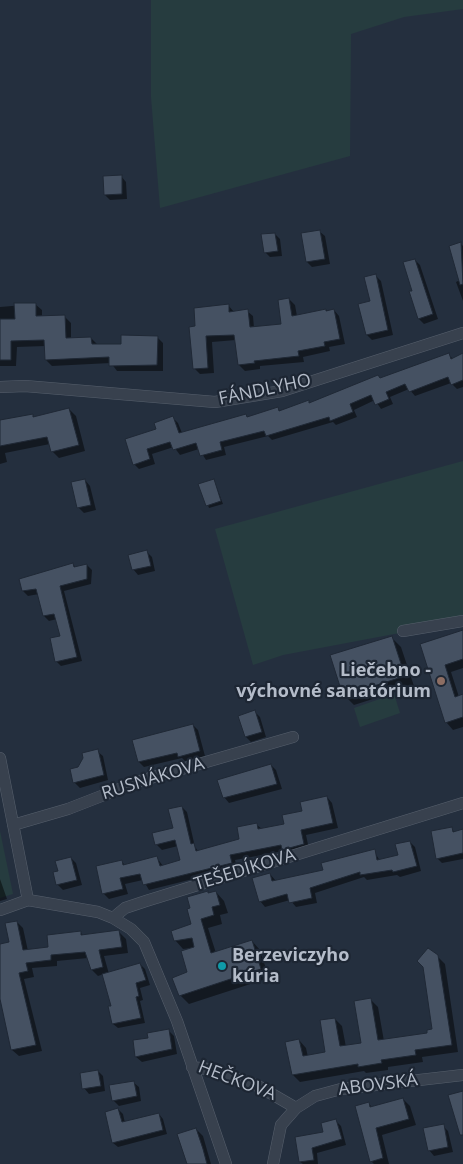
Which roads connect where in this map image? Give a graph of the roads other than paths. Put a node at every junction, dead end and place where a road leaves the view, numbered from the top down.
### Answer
1 (463, 333) edge
2 (0, 387) edge
3 (463, 621) edge
4 (403, 631) dead end
5 (293, 738) dead end
6 (0, 758) edge
7 (463, 803) edge
8 (14, 825) junction
9 (28, 900) junction
10 (0, 910) edge
11 (113, 918) junction
12 (192, 1067) junction
13 (463, 1075) edge
14 (296, 1108) junction
15 (226, 1164) edge
16 (274, 1164) edge

1 - 2 street, FÁNDLYHO
3 - 4 street
5 - 8 street, RUSNÁKOVA
6 - 8 street
7 - 11 street, TEŠEDÍKOVA
8 - 9 street
9 - 10 street
9 - 11 street
11 - 12 street, HEČKOVA
12 - 14 street, HEČKOVA
12 - 15 street
13 - 14 street, ABOVSKÁ
14 - 16 street, HEČKOVA

